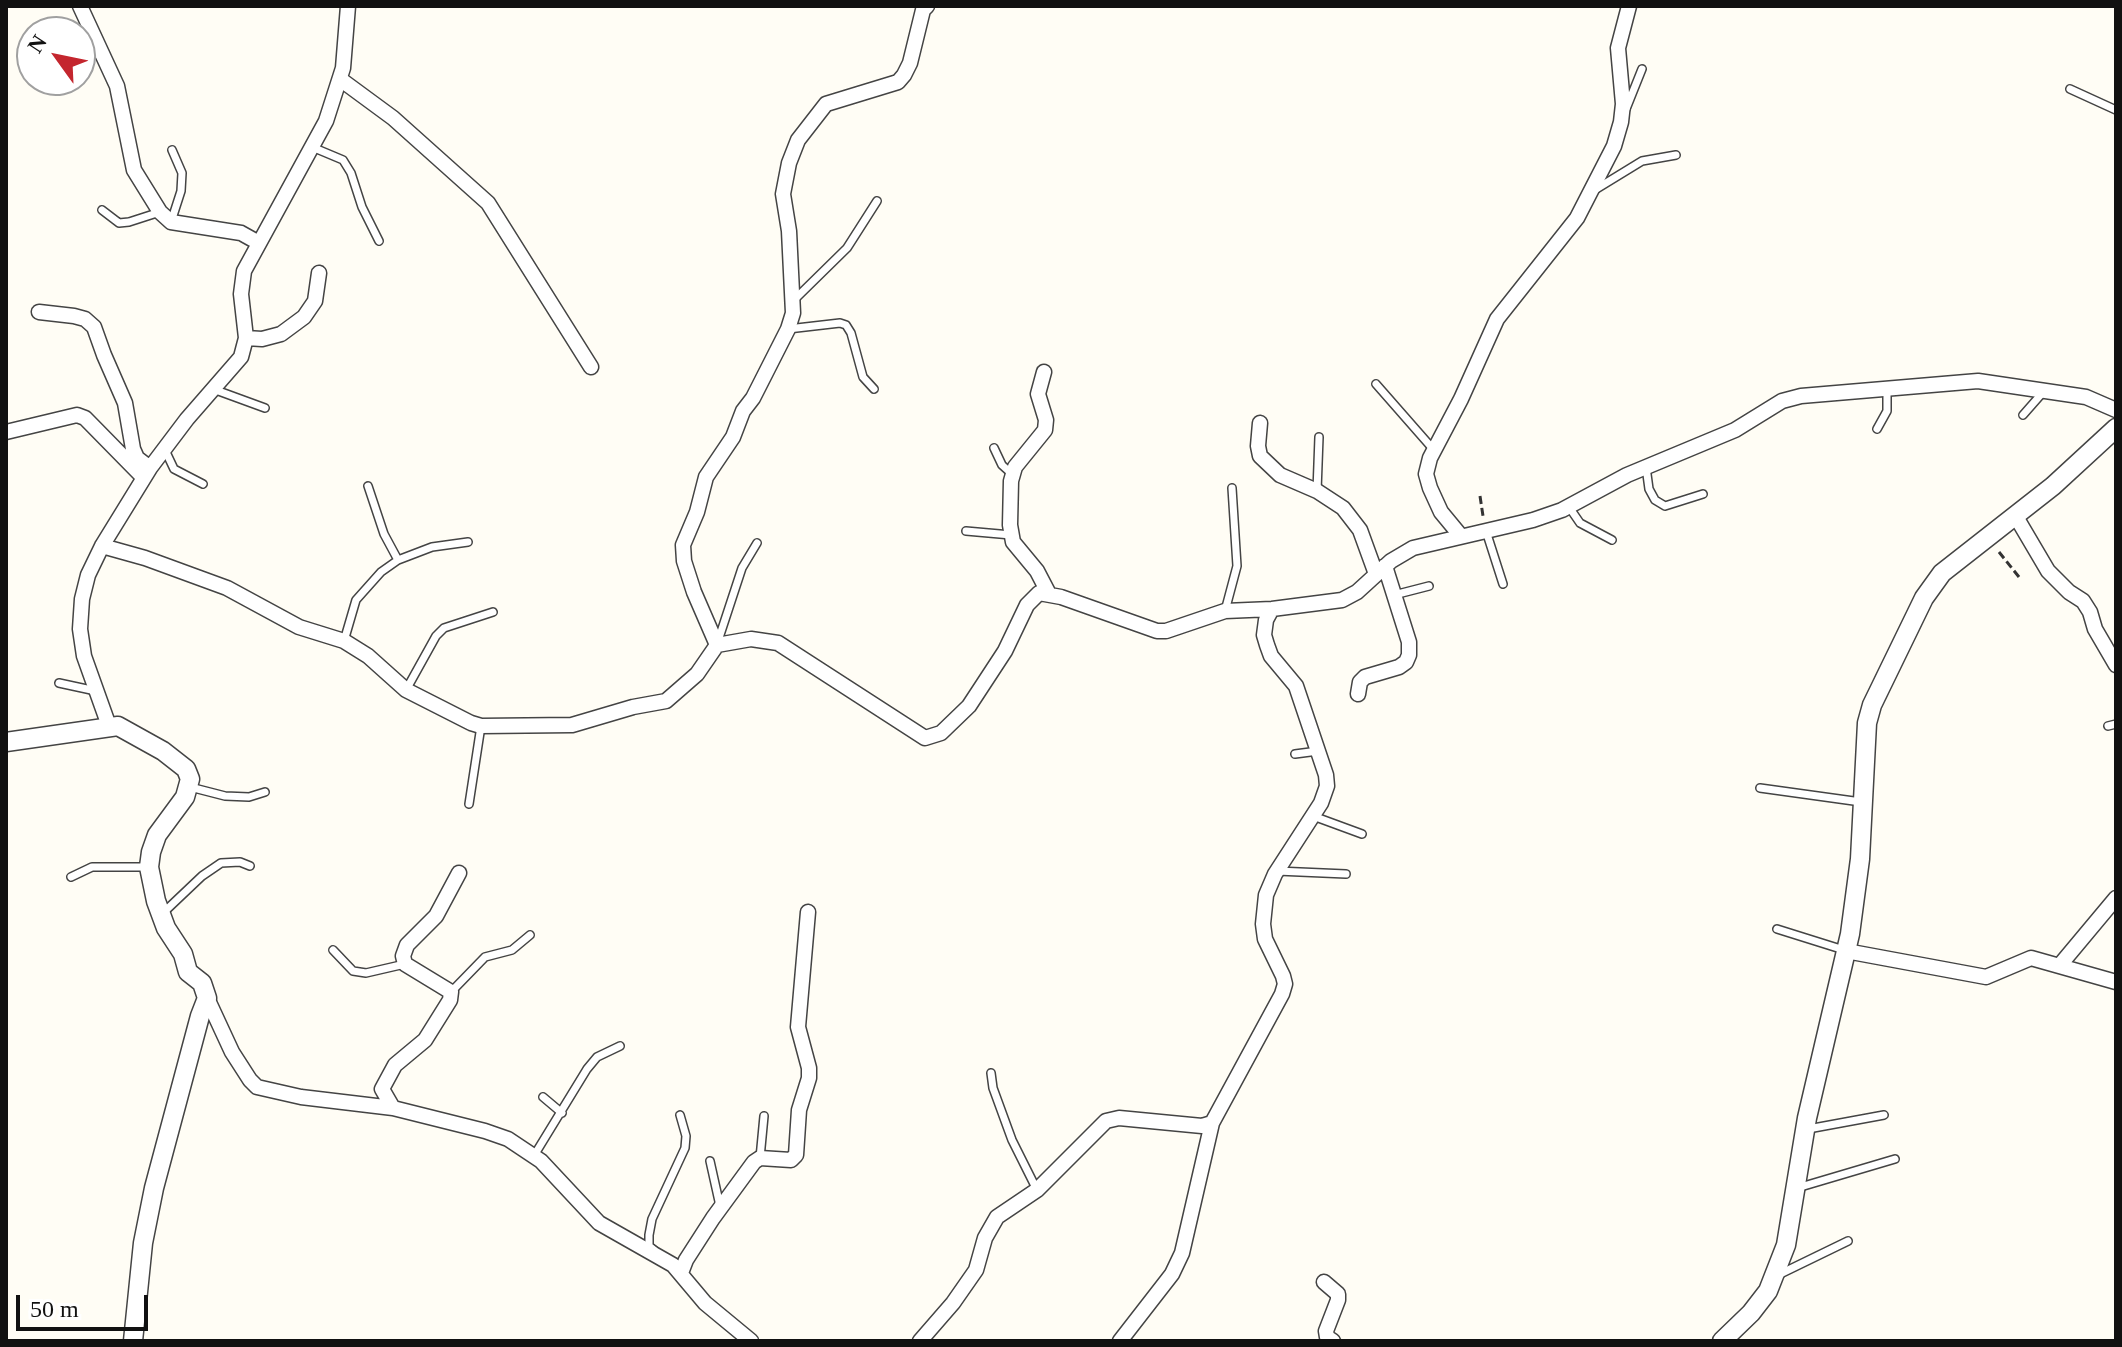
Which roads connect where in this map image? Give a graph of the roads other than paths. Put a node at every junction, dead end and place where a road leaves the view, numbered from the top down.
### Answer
1 (80, 6) edge
2 (348, 6) edge
3 (927, 6) edge
4 (1629, 6) edge
5 (1642, 69) dead end
6 (340, 79) junction
7 (2070, 89) dead end
8 (2116, 110) edge
9 (1621, 122) junction
10 (312, 147) junction
11 (172, 150) dead end
12 (1676, 155) dead end
13 (1591, 193) junction
14 (877, 201) dead end
15 (102, 210) dead end
16 (166, 217) junction
17 (379, 241) dead end
18 (259, 243) junction
19 (319, 273) dead end
20 (792, 301) junction
21 (39, 312) dead end
22 (788, 329) junction
23 (246, 338) junction
24 (591, 367) dead end
25 (1044, 372) dead end
26 (1376, 384) dead end
27 (213, 389) junction
28 (874, 389) dead end
29 (1887, 390) junction
30 (2045, 390) junction
31 (265, 408) dead end
32 (2116, 410) edge
33 (2023, 415) dead end
34 (1260, 423) dead end
35 (2116, 428) edge
36 (1877, 429) dead end
37 (6, 432) edge
38 (1319, 437) dead end
39 (994, 448) dead end
40 (165, 449) junction
41 (1433, 449) junction
42 (1646, 467) junction
43 (147, 473) junction
44 (1012, 474) junction
45 (203, 484) dead end
46 (368, 486) dead end
47 (1232, 488) dead end
48 (1317, 491) junction
49 (1703, 494) dead end
50 (1569, 507) junction
51 (2015, 515) junction
52 (966, 531) dead end
53 (1486, 531) junction
54 (1011, 535) junction
55 (1460, 535) junction
56 (1612, 540) dead end
57 (468, 542) dead end
58 (757, 543) dead end
59 (102, 546) junction
60 (398, 560) junction
61 (1380, 570) junction
62 (1503, 584) dead end
63 (1429, 586) dead end
64 (1049, 594) junction
65 (1394, 595) junction
66 (1272, 609) junction
67 (1225, 611) junction
68 (493, 612) dead end
69 (344, 641) junction
70 (717, 645) junction
71 (2116, 665) edge
72 (59, 683) dead end
73 (406, 690) junction
74 (96, 691) junction
75 (1358, 694) dead end
76 (109, 726) junction
77 (481, 726) junction
78 (6, 742) edge
79 (1318, 751) junction
80 (1295, 754) dead end
81 (190, 787) junction
82 (1760, 788) dead end
83 (265, 792) dead end
84 (1863, 803) junction
85 (469, 804) dead end
86 (1313, 816) junction
87 (1362, 834) dead end
88 (250, 866) dead end
89 (149, 867) junction
90 (1277, 871) junction
91 (459, 873) dead end
92 (1346, 874) dead end
93 (71, 877) dead end
94 (2116, 898) edge
95 (808, 912) dead end
96 (161, 915) junction
97 (1777, 929) dead end
98 (530, 935) dead end
99 (333, 950) dead end
100 (1846, 951) junction
101 (405, 964) junction
102 (2060, 965) junction
103 (2116, 982) edge
104 (451, 992) junction
105 (207, 998) junction
106 (620, 1046) dead end
107 (991, 1073) dead end
108 (543, 1097) dead end
109 (393, 1108) junction
110 (562, 1113) junction
111 (680, 1115) dead end
112 (1884, 1115) dead end
113 (764, 1116) dead end
114 (1212, 1123) junction
115 (1805, 1130) junction
116 (760, 1158) junction
117 (1895, 1159) dead end
118 (539, 1160) junction
119 (710, 1161) dead end
120 (1795, 1189) junction
121 (1037, 1190) junction
122 (721, 1207) junction
123 (1848, 1241) dead end
124 (661, 1258) junction
125 (681, 1273) junction
126 (1773, 1278) junction
127 (1324, 1282) dead end
128 (133, 1341) edge
129 (751, 1341) edge
130 (920, 1341) edge
131 (1120, 1341) edge
132 (1333, 1341) edge
133 (1722, 1341) edge

1 - 16 street
2 - 6 street
3 - 20 street
4 - 9 street
5 - 9 lane
6 - 10 street
6 - 24 street
7 - 8 lane
9 - 13 street
10 - 17 lane
10 - 18 street
11 - 16 lane
12 - 13 lane
13 - 41 street
14 - 20 lane
15 - 16 lane
16 - 18 street
18 - 23 street
19 - 23 street
20 - 22 street
21 - 43 street
22 - 28 lane
22 - 70 street
23 - 27 street
25 - 44 street
26 - 41 lane
27 - 31 lane
27 - 40 street
29 - 30 street
29 - 36 lane
29 - 42 street
30 - 32 street
30 - 33 lane
34 - 48 street
35 - 51 street
37 - 43 street
38 - 48 lane
39 - 44 lane
40 - 43 street
40 - 45 lane
41 - 55 street
42 - 49 lane
42 - 50 street
43 - 59 street
44 - 54 street
46 - 60 lane
47 - 67 lane
48 - 61 street
50 - 53 street
50 - 56 lane
51 - 71 street
51 - 84 street
52 - 54 lane
53 - 55 street
53 - 62 lane
54 - 64 street
55 - 61 street
57 - 60 lane
58 - 70 lane
59 - 69 street
59 - 74 street
60 - 69 lane
61 - 65 street
61 - 66 street
63 - 65 lane
64 - 67 street
64 - 70 street
65 - 75 street
66 - 67 street
66 - 79 street
68 - 73 lane
69 - 73 street
70 - 77 street
72 - 74 lane
73 - 77 street
74 - 76 street
76 - 78 street
76 - 81 street
77 - 85 lane
79 - 80 lane
79 - 86 street
81 - 83 lane
81 - 89 street
82 - 84 lane
84 - 100 street
86 - 87 lane
86 - 90 street
88 - 96 lane
89 - 93 lane
89 - 96 street
90 - 92 lane
90 - 114 street
91 - 101 street
94 - 102 street
95 - 116 street
96 - 105 street
97 - 100 lane
98 - 104 lane
99 - 101 lane
100 - 102 street
100 - 115 street
101 - 104 street
102 - 103 street
104 - 109 street
105 - 109 street
105 - 128 street
106 - 110 lane
107 - 121 lane
108 - 110 lane
109 - 118 street
110 - 118 lane
111 - 124 lane
112 - 115 lane
113 - 116 lane
114 - 121 street
114 - 131 street
115 - 120 street
116 - 122 street
117 - 120 lane
118 - 124 street
119 - 122 lane
120 - 126 street
121 - 130 street
122 - 125 street
123 - 126 lane
124 - 125 street
125 - 129 street
126 - 133 street
127 - 132 street

